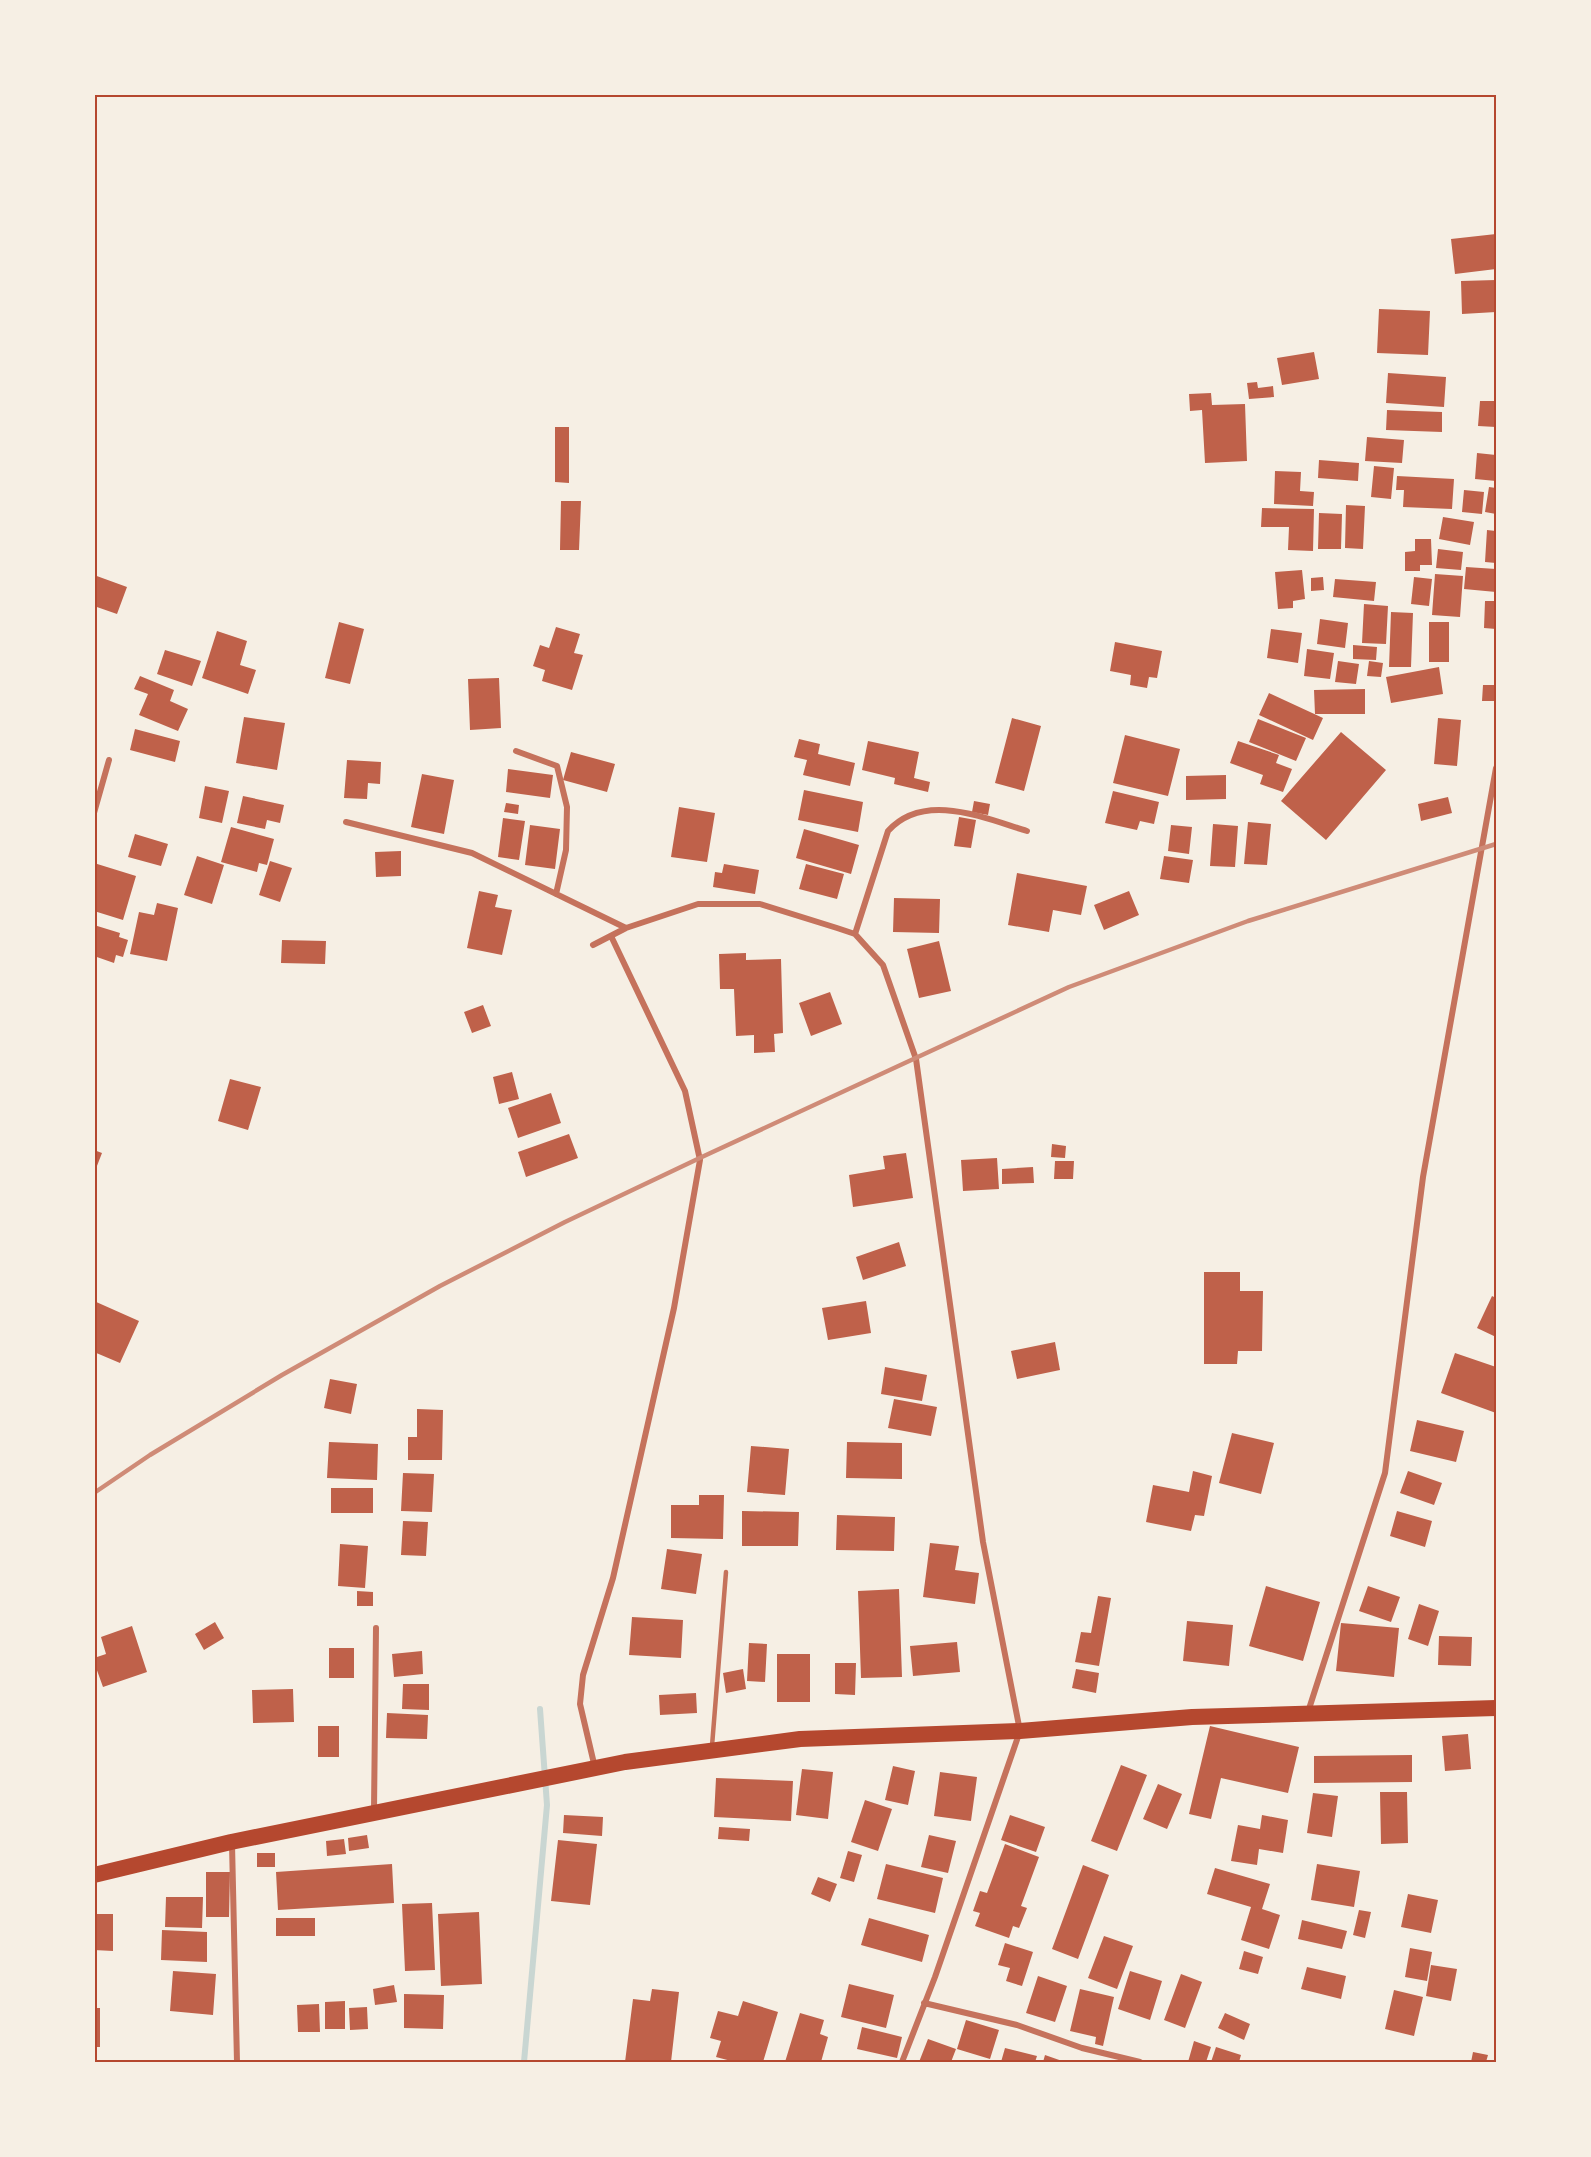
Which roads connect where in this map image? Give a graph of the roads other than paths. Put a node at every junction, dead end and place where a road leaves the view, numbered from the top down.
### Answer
1 (516, 750) dead end
2 (109, 760) dead end
3 (1497, 768) edge
4 (94, 813) edge
5 (346, 822) dead end
6 (1027, 831) dead end
7 (556, 894) junction
8 (626, 928) junction
9 (855, 934) junction
10 (611, 936) junction
11 (593, 945) dead end
12 (726, 1572) dead end
13 (376, 1628) dead end
14 (1497, 1708) edge
15 (1308, 1713) junction
16 (1020, 1731) junction
17 (712, 1750) junction
18 (595, 1768) junction
19 (374, 1813) junction
20 (231, 1842) junction
21 (94, 1875) edge
22 (924, 2003) junction
23 (237, 2062) edge
24 (902, 2062) edge
25 (1140, 2062) edge

1 - 7 street
2 - 4 street
3 - 15 street
5 - 7 street
6 - 9 street
7 - 8 street
8 - 9 street
8 - 10 street
9 - 16 street
10 - 11 street
10 - 18 street
12 - 17 lane
13 - 19 street
14 - 15 highway
15 - 16 highway
16 - 17 highway
16 - 22 street
17 - 18 highway
18 - 19 highway
19 - 20 highway
20 - 21 highway
20 - 23 street
22 - 24 street
22 - 25 street

